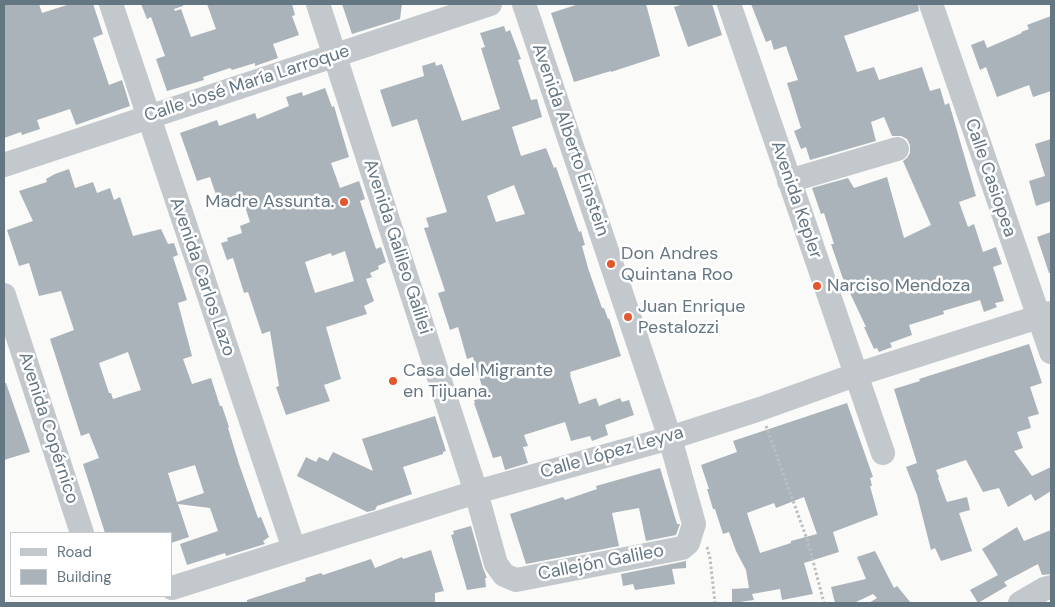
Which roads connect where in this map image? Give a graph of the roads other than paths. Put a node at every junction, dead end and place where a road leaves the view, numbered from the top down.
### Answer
1 (111, 4) edge
2 (318, 4) edge
3 (490, 4) edge
4 (524, 4) edge
5 (729, 4) edge
6 (931, 4) edge
7 (335, 55) junction
8 (148, 117) junction
9 (897, 149) dead end
10 (4, 165) edge
11 (789, 182) junction
12 (4, 294) edge
13 (1045, 315) edge
14 (1051, 352) edge
15 (855, 375) junction
16 (670, 438) junction
17 (883, 453) dead end
18 (476, 492) junction
19 (82, 532) edge
20 (691, 534) joint
21 (294, 549) junction
22 (504, 574) joint
23 (1051, 587) edge
24 (172, 588) edge
25 (1020, 603) edge

1 - 8 street, Avenida Carlos Lazo
2 - 7 street, Avenida Galileo Galilei
3 - 7 street, Calle José María Larroque
4 - 16 street, Avenida Alberto Einstein
5 - 11 street, Avenida Kepler
6 - 13 street, Calle Casiopea
7 - 8 street, Calle José María Larroque
7 - 18 street, Avenida Galileo Galilei
8 - 10 street, Calle José María Larroque
8 - 21 street, Avenida Carlos Lazo
9 - 11 street
11 - 15 street, Avenida Kepler
12 - 19 street, Avenida Copérnico
13 - 14 street, Calle Casiopea
13 - 15 street, Calle López Leyva
15 - 16 street, Calle López Leyva
15 - 17 street, Avenida Kepler
16 - 18 street, Calle López Leyva
16 - 20 street, Avenida Alberto Einstein
18 - 21 street, Calle López Leyva
18 - 22 street, Avenida Galileo Galilei
20 - 22 street, Callejón Galileo
21 - 24 street, Calle López Leyva
23 - 25 street

